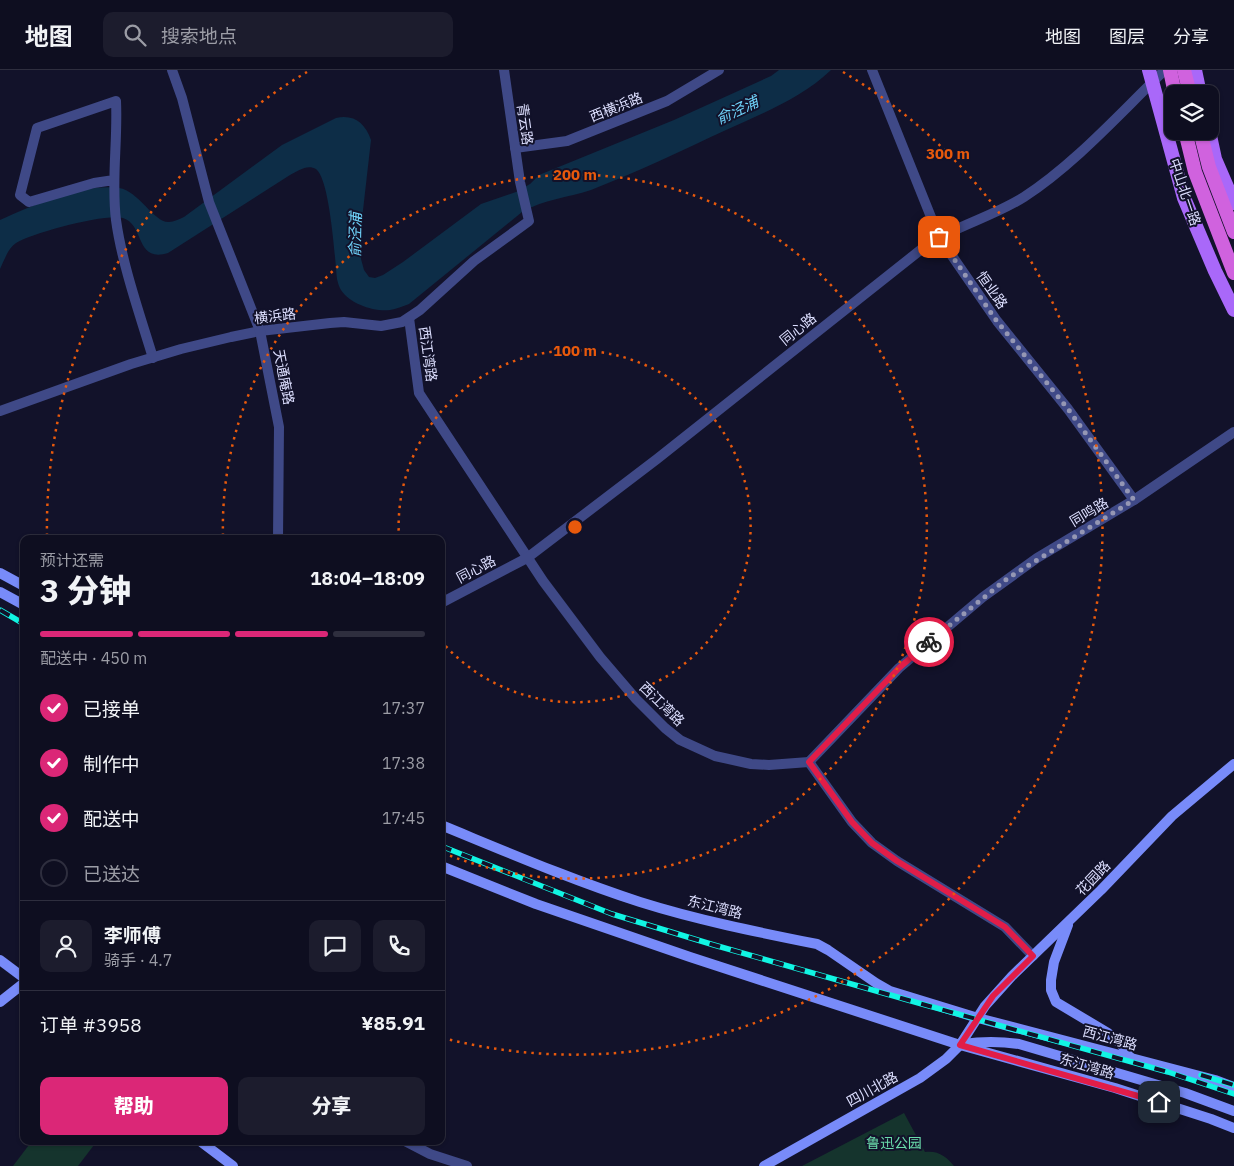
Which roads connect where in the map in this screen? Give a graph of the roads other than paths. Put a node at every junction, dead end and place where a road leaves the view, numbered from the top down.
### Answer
1 (172, 70) edge
2 (504, 70) edge
3 (719, 70) edge
4 (872, 70) edge
5 (1165, 70) edge
6 (1170, 70) edge
7 (1184, 70) edge
8 (1195, 70) edge
9 (1150, 76) edge
10 (1173, 85) edge
11 (1188, 85) edge
12 (1198, 85) edge
13 (1186, 140) edge
14 (1202, 140) edge
15 (1211, 140) edge
16 (515, 148) junction
17 (114, 183) junction
18 (1234, 203) edge
19 (528, 219) joint
20 (1234, 232) edge
21 (939, 237) junction
22 (1234, 273) edge
23 (1234, 310) edge
24 (409, 318) junction
25 (260, 331) junction
26 (153, 358) junction
27 (0, 411) edge
28 (1234, 432) edge
29 (1134, 500) junction
30 (278, 535) edge
31 (527, 558) junction
32 (0, 572) edge
33 (20, 584) edge
34 (0, 592) edge
35 (445, 601) edge
36 (20, 603) edge
37 (809, 762) junction
38 (1234, 764) edge
39 (445, 827) edge
40 (445, 868) edge
41 (1069, 921) junction
42 (1033, 956) junction
43 (0, 960) edge
44 (20, 975) edge
45 (20, 986) edge
46 (0, 1002) edge
47 (978, 1018) junction
48 (960, 1045) junction
49 (1130, 1057) junction
50 (1234, 1087) edge
51 (1234, 1111) edge
52 (1234, 1128) edge
53 (205, 1145) edge
54 (413, 1145) edge
55 (233, 1166) edge
56 (467, 1166) edge
57 (764, 1166) edge

1 - 25 street, 天通庵路
2 - 16 street, 青云路
3 - 16 street, 西横浜路
4 - 21 street, 恒业路
5 - 9 street, 同心路
6 - 10 highway
7 - 11 highway
8 - 12 main road
9 - 21 street, 同心路
9 - 23 main road, 中山北一路
13 - 22 highway
14 - 20 highway
15 - 18 main road
16 - 19 street, 青云路
17 - 17 street
17 - 26 street
19 - 24 street, 横浜路
21 - 29 street, 恒业路
21 - 31 street, 同心路
24 - 25 street, 横浜路
24 - 31 street, 西江湾路
25 - 26 street, 横浜路
25 - 30 street, 天通庵路
26 - 27 street, 横浜路
28 - 29 street, 同鸣路
29 - 37 street, 同鸣路
31 - 35 street, 同心路
31 - 37 street, 西江湾路
32 - 33 main road
34 - 36 main road
37 - 42 street
38 - 41 main road, 花园路
39 - 47 main road, 东江湾路
40 - 48 main road, 东江湾路
41 - 42 main road, 花园路
41 - 49 main road
42 - 47 main road, 花园路
43 - 44 main road
45 - 46 main road
47 - 48 main road, 四川北路
47 - 49 main road, 西江湾路
48 - 51 main road, 东江湾路
48 - 52 main road, 东江湾路
48 - 57 main road, 四川北路
49 - 50 main road, 西江湾路
53 - 55 main road
54 - 56 street

